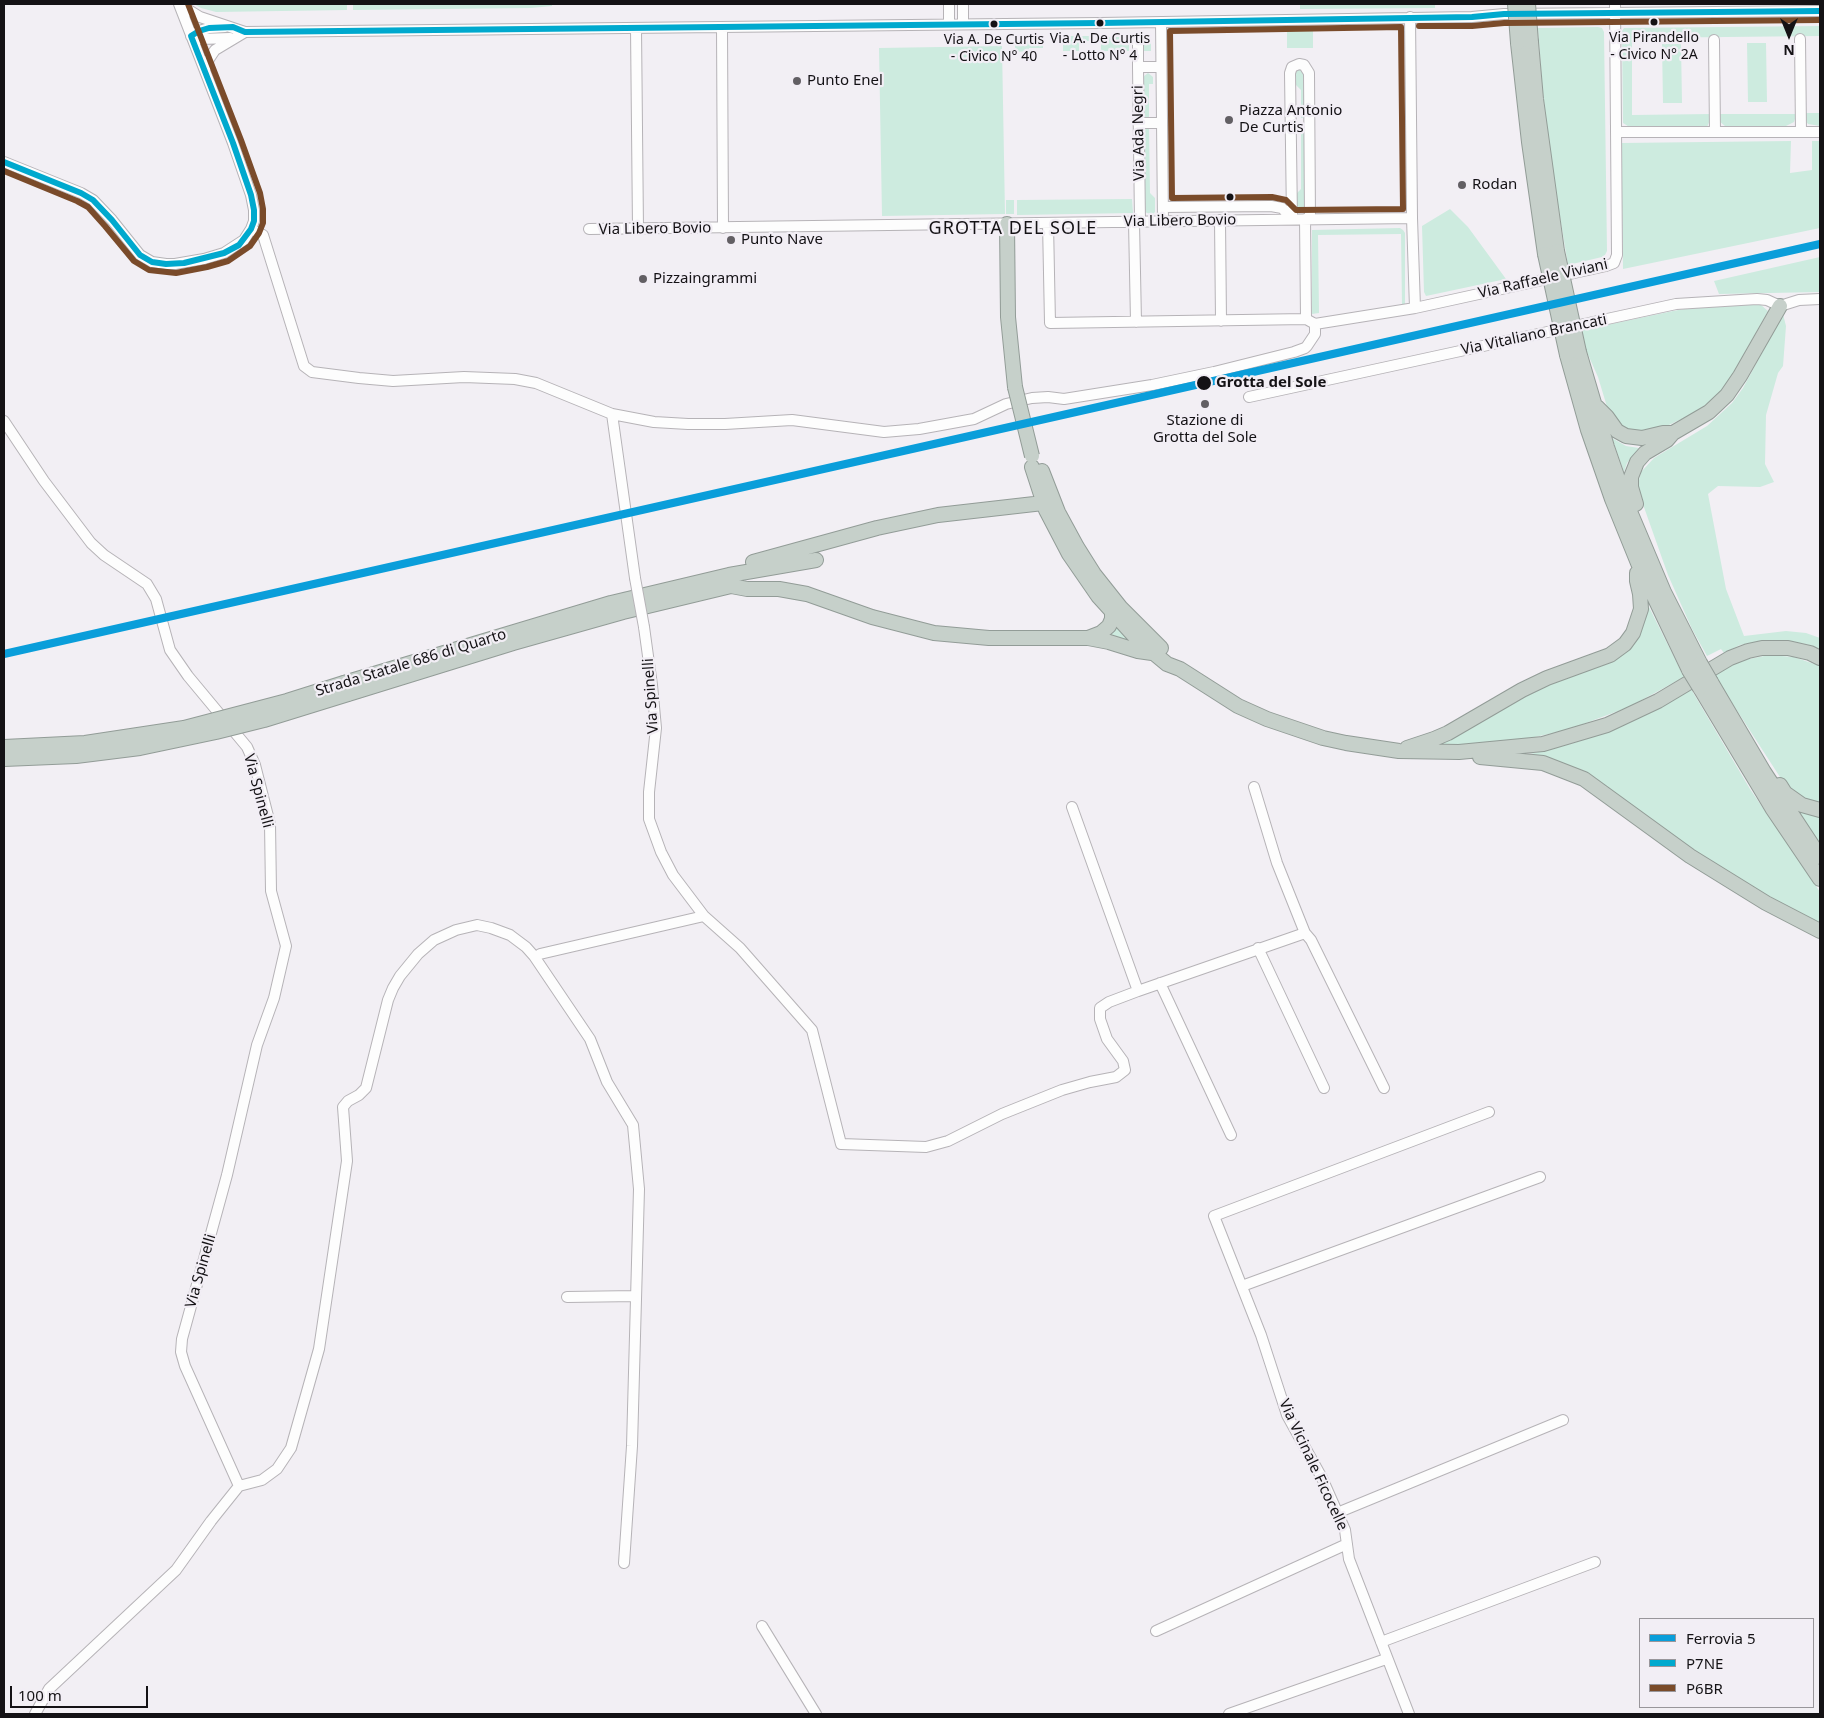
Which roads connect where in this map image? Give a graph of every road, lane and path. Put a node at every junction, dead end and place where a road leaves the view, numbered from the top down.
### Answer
1 (179, 4) edge
2 (949, 4) edge
3 (963, 4) edge
4 (1515, 4) edge
5 (1528, 4) edge
6 (1615, 8) edge
7 (1820, 11) edge
8 (1410, 18) junction
9 (1161, 22) junction
10 (949, 24) junction
11 (963, 24) junction
12 (233, 27) junction
13 (722, 27) junction
14 (636, 28) junction
15 (245, 32) junction
16 (191, 36) junction
17 (234, 38) junction
18 (1800, 39) dead end
19 (1714, 40) dead end
20 (1138, 42) dead end
21 (1524, 43) junction
22 (1138, 67) junction
23 (1161, 67) junction
24 (205, 70) junction
25 (1291, 121) junction
26 (1309, 121) junction
27 (1138, 123) junction
28 (1162, 123) junction
29 (1617, 132) junction
30 (1715, 132) junction
31 (1801, 132) junction
32 (1820, 132) edge
33 (4, 162) edge
34 (1163, 207) junction
35 (1412, 218) junction
36 (1292, 219) junction
37 (1308, 219) junction
38 (1220, 220) junction
39 (1163, 221) junction
40 (1137, 222) junction
41 (1048, 223) junction
42 (1007, 224) junction
43 (724, 228) junction
44 (638, 229) junction
45 (251, 230) junction
46 (589, 230) dead end
47 (1820, 300) edge
48 (1780, 306) junction
49 (1415, 308) junction
50 (1221, 320) junction
51 (1136, 322) junction
52 (1310, 322) junction
53 (1573, 353) junction
54 (1249, 398) dead end
55 (1594, 404) junction
56 (612, 414) junction
57 (4, 421) edge
58 (1673, 433) junction
59 (1032, 462) junction
60 (1043, 503) junction
61 (1018, 505) junction
62 (1058, 512) junction
63 (1634, 522) junction
64 (816, 560) dead end
65 (1638, 563) junction
66 (1088, 575) junction
67 (730, 581) junction
68 (1111, 596) junction
69 (1112, 614) junction
70 (1088, 638) junction
71 (1153, 653) junction
72 (1820, 658) edge
73 (1694, 667) junction
74 (1180, 669) junction
75 (1706, 685) junction
76 (346, 688) junction
77 (4, 747) edge
78 (1399, 751) junction
79 (1460, 752) junction
80 (4, 759) edge
81 (1764, 772) junction
82 (1254, 787) dead end
83 (1072, 807) dead end
84 (1820, 810) edge
85 (1820, 857) edge
86 (1820, 879) edge
87 (704, 916) junction
88 (1820, 932) edge
89 (1305, 933) junction
90 (1258, 948) junction
91 (537, 955) junction
92 (1160, 983) junction
93 (1138, 991) junction
94 (1324, 1088) dead end
95 (1384, 1088) dead end
96 (1489, 1112) dead end
97 (1231, 1135) dead end
98 (1540, 1177) dead end
99 (1242, 1286) junction
100 (636, 1296) junction
101 (567, 1297) dead end
102 (1563, 1420) dead end
103 (240, 1486) junction
104 (1338, 1513) junction
105 (1347, 1544) junction
106 (624, 1562) dead end
107 (1595, 1562) dead end
108 (762, 1626) dead end
109 (1156, 1631) dead end
110 (1381, 1642) junction
111 (1386, 1659) junction
112 (35, 1714) edge
113 (816, 1714) edge
114 (1230, 1714) edge
115 (1409, 1714) edge

1 - 12 street
1 - 16 street
2 - 10 street
3 - 11 street
4 - 21 highway, bridge
5 - 21 highway, bridge
6 - 7 street
6 - 8 street
6 - 29 street, Via Raffaele Viviani
8 - 9 street
8 - 35 street
9 - 11 street
9 - 23 street, Via Ada Negri
10 - 11 street
10 - 13 street
12 - 15 street
12 - 16 street
13 - 14 street
13 - 43 street
14 - 15 street
14 - 44 street
15 - 17 street
16 - 17 street
16 - 24 street
17 - 24 street
18 - 31 street
19 - 30 street
20 - 22 street
21 - 53 highway, bridge
22 - 23 street, Via Ada Negri
22 - 27 street, Via Ada Negri
23 - 28 street, Via Ada Negri
24 - 45 street
25 - 26 street
25 - 26 street
25 - 36 street
26 - 37 street
27 - 28 street
27 - 40 street, Via Ada Negri
28 - 34 street, Via Ada Negri
29 - 30 street
29 - 49 street, Via Raffaele Viviani
30 - 31 street
31 - 32 street
33 - 45 street
34 - 36 street
34 - 39 street, Via Ada Negri
35 - 37 street, Via Libero Bovio
35 - 49 street
36 - 37 street, Via Libero Bovio
36 - 38 street, Via Libero Bovio
37 - 52 street
38 - 39 street, Via Libero Bovio
38 - 50 street
39 - 40 street, Via Libero Bovio
40 - 41 street, Via Libero Bovio
40 - 51 street, Via Ada Negri
41 - 42 street, Via Libero Bovio
41 - 51 street, Via Raffaele Viviani
42 - 43 street, Via Libero Bovio
42 - 59 highway, bridge
43 - 44 street, Via Libero Bovio
44 - 46 street, Via Libero Bovio
45 - 56 street
47 - 48 street, Via Vitaliano Brancati
48 - 54 street, Via Vitaliano Brancati
48 - 58 highway
49 - 52 street, Via Raffaele Viviani
50 - 51 street, Via Raffaele Viviani
50 - 52 street, Via Raffaele Viviani
52 - 56 street
53 - 55 highway
53 - 65 highway
55 - 58 highway
55 - 63 highway
56 - 87 street, Via Spinelli, bridge
57 - 103 street, Via Spinelli
58 - 63 highway
59 - 60 highway
59 - 61 highway
59 - 62 highway
60 - 61 highway
60 - 62 highway
60 - 66 highway
61 - 67 highway
62 - 66 highway
63 - 73 highway
64 - 67 highway, Strada Statale 686 di Quarto
65 - 73 highway
65 - 78 highway
66 - 68 highway
66 - 69 highway
67 - 70 highway
67 - 76 highway, Strada Statale 686 di Quarto
68 - 69 highway
68 - 74 highway
69 - 70 highway
69 - 71 highway
70 - 71 highway
71 - 74 highway
72 - 79 highway
73 - 75 highway, bridge
74 - 78 highway
75 - 81 highway
75 - 86 highway
76 - 77 highway, Strada Statale 686 di Quarto, bridge
76 - 80 highway, Strada Statale 686 di Quarto, bridge
78 - 79 highway
79 - 88 highway
81 - 84 highway
81 - 85 highway
82 - 89 street
83 - 93 street
87 - 91 street
87 - 93 street, Via Spinelli
89 - 90 street
89 - 95 street
90 - 92 street
90 - 94 street
91 - 100 street
91 - 103 street
92 - 93 street
92 - 97 street
96 - 99 street, Via Vicinale Ficocelle
98 - 99 street
99 - 104 street, Via Vicinale Ficocelle
100 - 101 street
100 - 106 street
102 - 104 street
103 - 112 street
104 - 105 street, Via Vicinale Ficocelle
105 - 109 street
105 - 110 street, Via Vicinale Ficocelle
107 - 110 street
108 - 113 street
110 - 111 street, Via Vicinale Ficocelle
111 - 114 street
111 - 115 street, Via Vicinale Ficocelle

